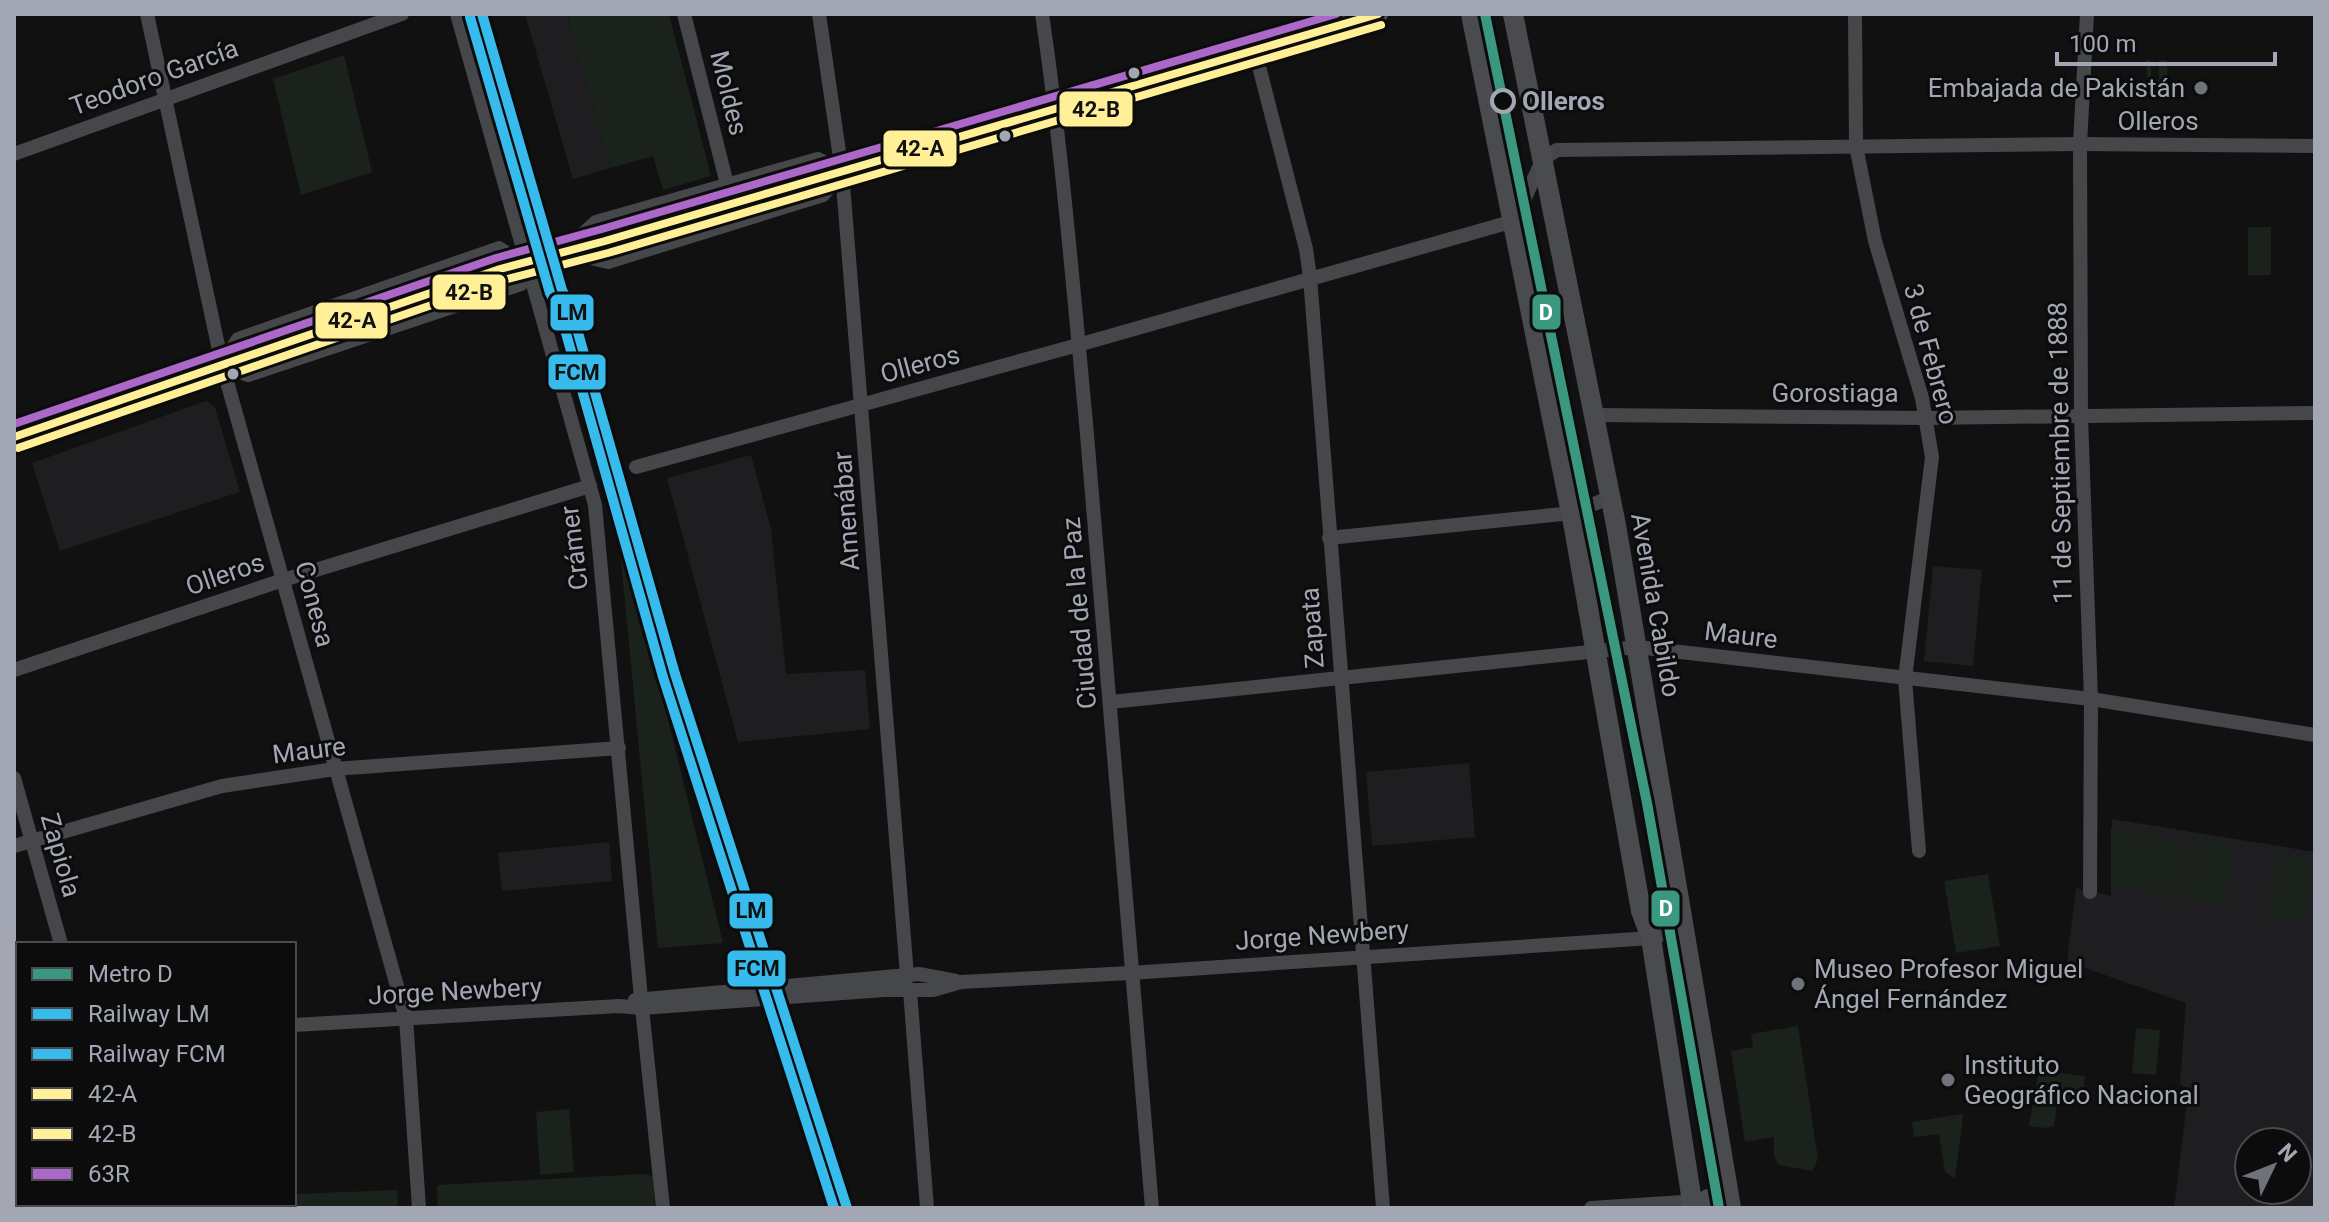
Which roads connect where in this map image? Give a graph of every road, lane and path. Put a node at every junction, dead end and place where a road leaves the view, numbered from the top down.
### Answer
1 (147, 14) edge
2 (402, 14) edge
3 (457, 14) edge
4 (684, 14) edge
5 (819, 14) edge
6 (1042, 14) edge
7 (1378, 14) edge
8 (1471, 14) edge
9 (1513, 14) edge
10 (1855, 14) edge
11 (2087, 14) edge
12 (1255, 51) junction
13 (166, 98) junction
14 (1056, 107) junction
15 (2080, 144) junction
16 (1856, 146) junction
17 (2315, 146) edge
18 (14, 154) edge
19 (1543, 159) junction
20 (842, 172) junction
21 (727, 184) junction
22 (1514, 221) junction
23 (605, 241) tunnel mouth
24 (506, 277) joint
25 (1310, 277) junction
26 (532, 286) junction
27 (1078, 345) junction
28 (222, 364) junction
29 (862, 405) junction
30 (2315, 413) edge
31 (1595, 415) junction
32 (2081, 416) junction
33 (1927, 418) junction
34 (14, 437) edge
35 (636, 467) dead end
36 (590, 486) junction
37 (1611, 497) junction
38 (1572, 513) junction
39 (1329, 538) junction
40 (283, 580) junction
41 (1637, 647) junction
42 (1596, 651) junction
43 (14, 670) edge
44 (1340, 677) junction
45 (1905, 679) junction
46 (2091, 699) junction
47 (1111, 702) junction
48 (2315, 735) edge
49 (619, 748) junction
50 (335, 769) junction
51 (14, 778) edge
52 (32, 840) junction
53 (14, 846) edge
54 (1919, 851) dead end
55 (2090, 892) dead end
56 (1684, 927) junction
57 (1651, 938) junction
58 (60, 942) edge
59 (1362, 956) junction
60 (1130, 973) junction
61 (907, 975) junction
62 (961, 982) junction
63 (884, 990) junction
64 (812, 991) junction
65 (910, 991) junction
66 (642, 1003) junction
67 (406, 1018) junction
68 (296, 1025) edge
69 (1703, 1204) edge
70 (419, 1208) edge
71 (663, 1208) edge
72 (927, 1208) edge
73 (1152, 1208) edge
74 (1383, 1208) edge
75 (1591, 1208) edge
76 (1731, 1208) edge

1 - 13 street, Conesa
2 - 13 street, Teodoro García
3 - 26 street, Crámer
4 - 21 street, Moldes
5 - 20 street, Amenábar
6 - 14 street, Ciudad de la Paz
7 - 12 main road
8 - 22 main road
9 - 19 main road, Avenida Cabildo
10 - 16 street, 3 de Febrero
11 - 15 street, 11 de Septiembre de 1888
12 - 14 main road
12 - 25 street, Zapata
13 - 18 street, Teodoro García
13 - 28 street, Conesa
14 - 20 main road
14 - 27 street, Ciudad de la Paz
15 - 16 street, Olleros
15 - 17 street, Olleros
15 - 32 street, 11 de Septiembre de 1888
16 - 19 street, Olleros
16 - 33 street, 3 de Febrero
19 - 22 street
19 - 31 main road, Avenida Cabildo
20 - 21 street
20 - 21 street
20 - 23 main road
20 - 29 street, Amenábar
22 - 25 street, Olleros
22 - 38 main road
24 - 26 street
24 - 28 main road
25 - 27 street, Olleros
25 - 39 street, Zapata
26 - 36 street, Crámer
27 - 29 street, Olleros
27 - 47 street, Ciudad de la Paz
28 - 34 main road
28 - 40 street, Conesa
29 - 35 street, Olleros
29 - 61 street, Amenábar
30 - 32 street, Gorostiaga
31 - 33 street, Gorostiaga
31 - 37 main road, Avenida Cabildo
32 - 33 street, Gorostiaga
32 - 46 street, 11 de Septiembre de 1888
33 - 45 street, 3 de Febrero
36 - 40 street, Olleros
36 - 49 street, Crámer
37 - 38 street
37 - 41 main road, Avenida Cabildo
38 - 39 street
38 - 42 main road
39 - 44 street, Zapata
40 - 43 street, Olleros
40 - 50 street, Conesa
41 - 42 street, Maure
41 - 45 street, Maure
41 - 56 main road, Avenida Cabildo
42 - 44 street, Maure
42 - 57 main road
44 - 47 street, Maure
44 - 59 street, Zapata
45 - 46 street, Maure
45 - 54 street, 3 de Febrero
46 - 48 street, Maure
46 - 55 street, 11 de Septiembre de 1888
47 - 60 street, Ciudad de la Paz
49 - 50 street, Maure
49 - 66 street, Crámer
50 - 52 street, Maure
50 - 67 street, Conesa
51 - 52 street, Zapiola
52 - 53 street, Maure
52 - 58 street, Zapiola
56 - 57 street, Jorge Newbery
56 - 76 main road, Avenida Cabildo
57 - 59 street, Jorge Newbery
57 - 69 main road
59 - 60 street, Jorge Newbery
59 - 74 street, Zapata
60 - 62 street, Jorge Newbery
60 - 73 street, Ciudad de la Paz
61 - 62 street, Jorge Newbery
61 - 63 street
61 - 64 street, Jorge Newbery
62 - 65 street, Jorge Newbery
63 - 64 street, Jorge Newbery
63 - 65 street, Jorge Newbery
64 - 66 street, Jorge Newbery
65 - 72 street
66 - 67 street, Jorge Newbery
66 - 71 street, Crámer
67 - 68 street, Jorge Newbery
67 - 70 street, Conesa
69 - 75 street

